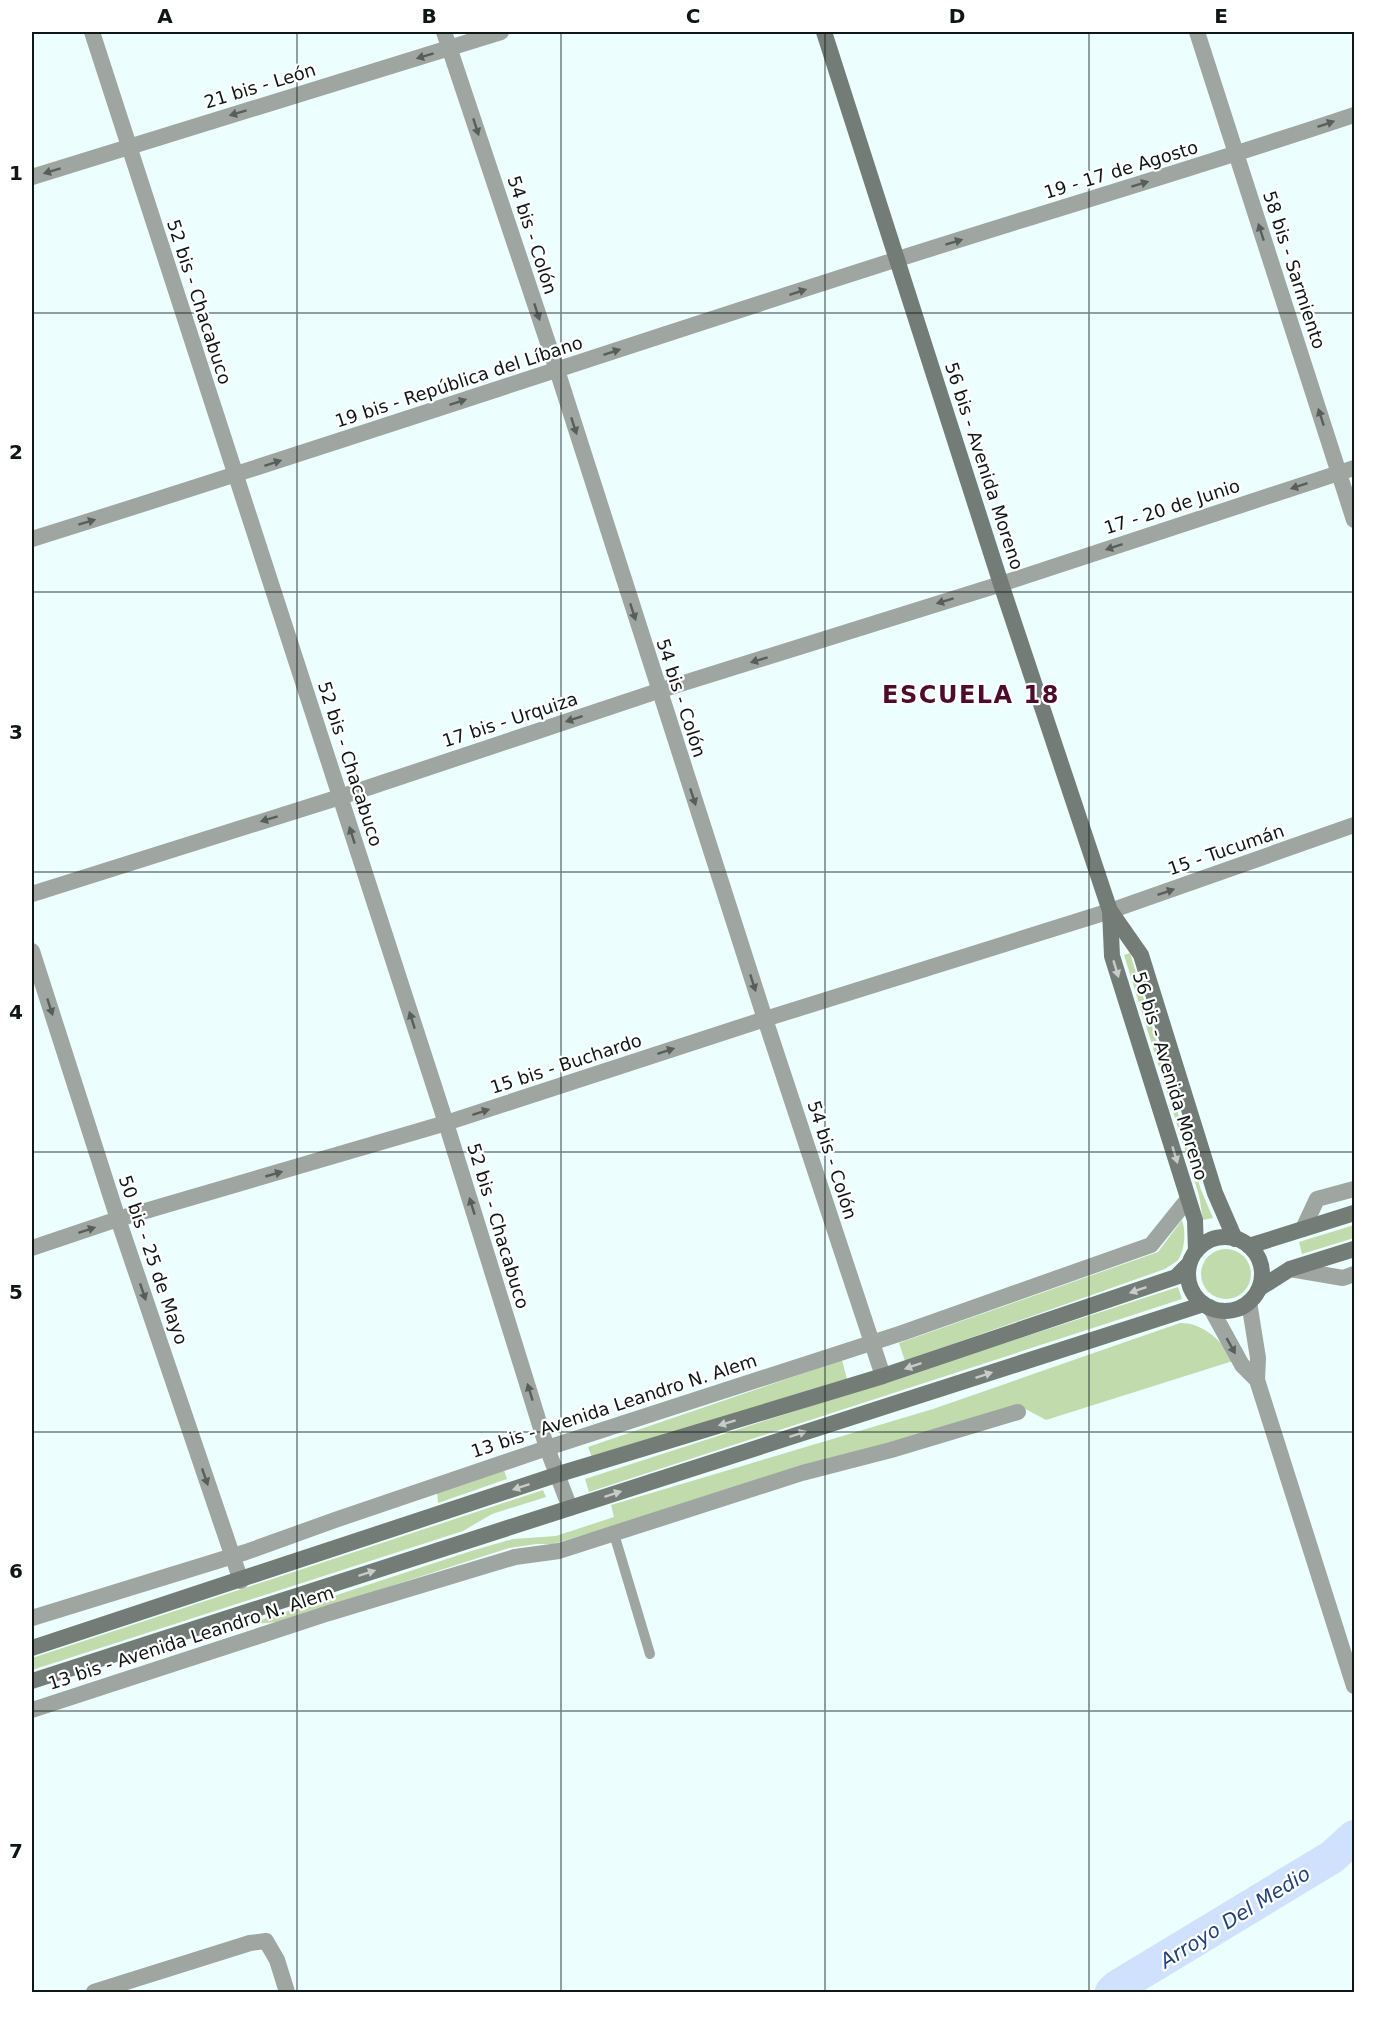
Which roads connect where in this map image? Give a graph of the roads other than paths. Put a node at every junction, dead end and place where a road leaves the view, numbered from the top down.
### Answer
1 (92, 32) edge
2 (444, 32) edge
3 (501, 32) edge
4 (824, 32) edge
5 (1197, 32) edge
6 (449, 48) junction
7 (1354, 115) edge
8 (128, 147) junction
9 (1236, 155) junction
10 (32, 177) edge
11 (898, 259) junction
12 (557, 370) junction
13 (1347, 471) edge
14 (235, 476) junction
15 (1354, 519) edge
16 (32, 539) edge
17 (1001, 584) junction
18 (658, 691) junction
19 (340, 797) junction
20 (1354, 825) edge
21 (32, 894) edge
22 (1110, 911) junction
23 (32, 951) edge
24 (765, 1019) junction
25 (446, 1123) junction
26 (1354, 1189) edge
27 (1188, 1198) junction
28 (1354, 1213) edge
29 (118, 1219) junction
30 (1303, 1229) junction
31 (1242, 1242) junction
32 (32, 1248) edge
33 (1354, 1249) edge
34 (1192, 1258) junction
35 (1290, 1269) junction
36 (1354, 1274) edge
37 (1260, 1288) junction
38 (1249, 1302) junction
39 (1207, 1306) junction
40 (873, 1343) junction
41 (883, 1376) junction
42 (1257, 1380) junction
43 (1018, 1412) dead end
44 (547, 1448) junction
45 (559, 1474) junction
46 (570, 1508) junction
47 (614, 1534) junction
48 (232, 1556) junction
49 (241, 1581) junction
50 (32, 1618) edge
51 (32, 1648) edge
52 (650, 1654) dead end
53 (32, 1681) edge
54 (1354, 1686) edge
55 (32, 1710) edge
56 (94, 1992) edge
57 (286, 1992) edge

1 - 8 street, 52 bis - Chacabuco
2 - 6 street, 54 bis - Colón
3 - 6 street, 21 bis - León
4 - 11 main road, 56 bis - Avenida Moreno
5 - 9 street, 58 bis - Sarmiento
6 -> 8 street, 21 bis - León
6 -> 12 street, 54 bis - Colón
9 -> 7 street, 19 - 17 de Agosto
8 -> 10 street, 21 bis - León
8 - 14 street, 52 bis - Chacabuco
11 -> 9 street, 19 - 17 de Agosto
13 -> 9 street, 58 bis - Sarmiento
12 -> 11 street, 19 bis - República del Líbano
11 - 17 main road, 56 bis - Avenida Moreno
14 -> 12 street, 19 bis - República del Líbano
12 -> 18 street, 54 bis - Colón
13 - 15 street, 58 bis - Sarmiento
13 -> 17 street, 17 - 20 de Junio
16 -> 14 street, 19 bis - República del Líbano
14 - 19 street, 52 bis - Chacabuco
17 -> 18 street, 17 bis - Urquiza
17 - 22 main road, 56 bis - Avenida Moreno
18 -> 19 street, 17 bis - Urquiza
18 -> 24 street, 54 bis - Colón
19 -> 21 street, 17 bis - Urquiza
25 -> 19 street, 52 bis - Chacabuco
22 -> 20 street, 15 - Tucumán
22 - 24 street, 15 bis - Buchardo
22 -> 27 main road, 56 bis - Avenida Moreno
22 - 31 main road, 56 bis - Avenida Moreno
23 -> 29 street, 50 bis - 25 de Mayo
25 -> 24 street, 15 bis - Buchardo
24 - 40 street, 54 bis - Colón
29 -> 25 street, 15 bis - Buchardo
44 -> 25 street, 52 bis - Chacabuco
26 - 30 street
27 - 34 main road, 56 bis - Avenida Moreno
27 - 40 street, 13 bis - Avenida Leandro N. Alem
28 - 30 main road
32 -> 29 street, 15 bis - Buchardo
29 -> 48 street, 50 bis - 25 de Mayo
30 - 31 main road
31 - 34 main road
31 - 37 main road
33 - 35 main road
34 - 39 main road
34 -> 41 main road
35 - 36 street
35 - 37 main road
37 - 38 main road
38 - 39 main road
38 - 42 street
39 -> 42 street
46 -> 39 main road, 13 bis - Avenida Leandro N. Alem
40 - 41 street, 54 bis - Colón
40 - 44 street, 13 bis - Avenida Leandro N. Alem
41 -> 45 main road
42 - 54 street
43 - 47 street, 13 bis - Avenida Leandro N. Alem
44 - 45 street, 52 bis - Chacabuco
44 - 48 street, 13 bis - Avenida Leandro N. Alem
45 - 46 street, 52 bis - Chacabuco
45 -> 49 main road
53 -> 46 main road, 13 bis - Avenida Leandro N. Alem
47 - 52 lane
47 - 55 street, 13 bis - Avenida Leandro N. Alem
48 - 49 street, 50 bis - 25 de Mayo
48 - 50 street, 13 bis - Avenida Leandro N. Alem
49 - 51 main road
56 - 57 street

